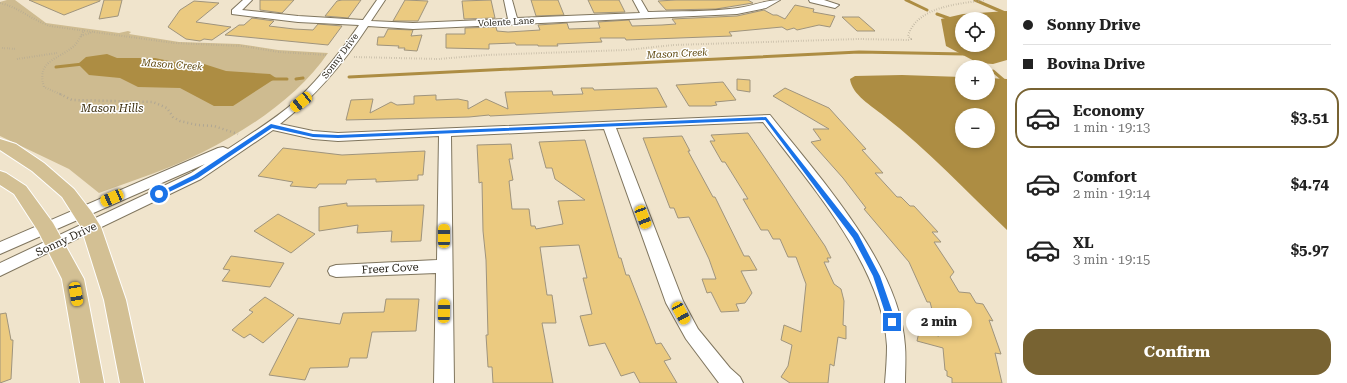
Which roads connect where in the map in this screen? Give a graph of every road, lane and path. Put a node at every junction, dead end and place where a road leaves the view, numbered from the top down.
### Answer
1 (248, 0) edge
2 (382, 0) edge
3 (508, 0) edge
4 (637, 0) edge
5 (776, 0) edge
6 (813, 0) edge
7 (985, 0) edge
8 (978, 1) edge
9 (0, 3) edge
10 (834, 5) dead end
11 (646, 16) junction
12 (513, 22) junction
13 (365, 24) junction
14 (84, 30) junction
15 (94, 32) junction
16 (81, 36) junction
17 (2, 48) dead end
18 (17, 49) dead end
19 (60, 53) junction
20 (329, 56) dead end
21 (354, 57) dead end
22 (17, 59) dead end
23 (609, 125) junction
24 (271, 126) junction
25 (445, 132) junction
26 (239, 134) dead end
27 (0, 144) edge
28 (0, 177) edge
29 (87, 219) junction
30 (51, 236) junction
31 (0, 248) edge
32 (444, 266) junction
33 (0, 270) edge
34 (336, 271) dead end
35 (92, 383) edge
36 (132, 383) edge
37 (444, 383) edge
38 (733, 383) edge
39 (895, 383) edge

1 - 13 street, Volente Lane
2 - 13 street, Sonny Drive
3 - 12 street
4 - 11 street
5 - 11 street, Volente Lane
6 - 10 street
7 - 8 path
8 - 21 path
9 - 14 path
11 - 12 street, Volente Lane
12 - 13 street, Volente Lane
13 - 24 street, Sonny Drive
14 - 15 path
14 - 16 path
15 - 16 path
15 - 20 path
16 - 19 path
17 - 18 path
19 - 22 path
19 - 26 path
23 - 25 street
23 - 38 street
23 - 39 street
24 - 25 street
24 - 29 street, Sonny Drive
25 - 32 street
27 - 29 main road
28 - 30 main road
29 - 30 street, Sonny Drive
29 - 36 main road
30 - 31 street, Sonny Drive
30 - 33 street, Sonny Drive
30 - 35 main road
32 - 34 street, Freer Cove
32 - 37 street

